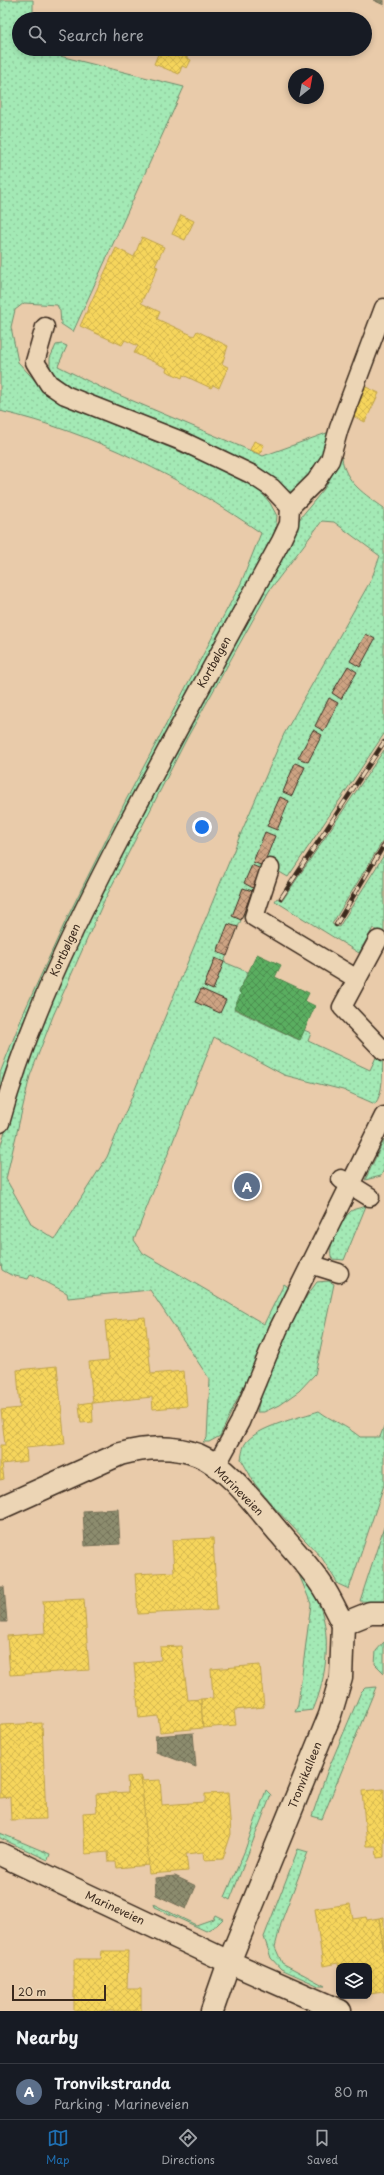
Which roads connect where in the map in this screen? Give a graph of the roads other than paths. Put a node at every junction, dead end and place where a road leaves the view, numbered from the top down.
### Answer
1 (384, 308) edge
2 (45, 327) dead end
3 (290, 507) junction
4 (270, 868) dead end
5 (378, 940) dead end
6 (357, 979) junction
7 (384, 1051) edge
8 (380, 1114) edge
9 (0, 1123) edge
10 (346, 1182) junction
11 (370, 1197) dead end
12 (310, 1258) junction
13 (339, 1273) dead end
14 (216, 1466) junction
15 (0, 1508) edge
16 (384, 1612) edge
17 (343, 1624) junction
18 (0, 1854) edge
19 (229, 1962) junction
20 (212, 2011) edge
21 (340, 2011) edge

1 - 3 lane
2 - 3 lane
3 - 9 lane, Kortbølgen
4 - 6 lane
5 - 6 lane
6 - 7 lane
8 - 10 lane
10 - 11 lane
10 - 12 lane
12 - 13 lane
12 - 14 lane
14 - 15 street, Marineveien
14 - 17 street, Marineveien
16 - 17 street
17 - 19 street, Tronvikalleen
18 - 19 street, Marineveien
19 - 20 street, Tronvikalleen
19 - 21 street

